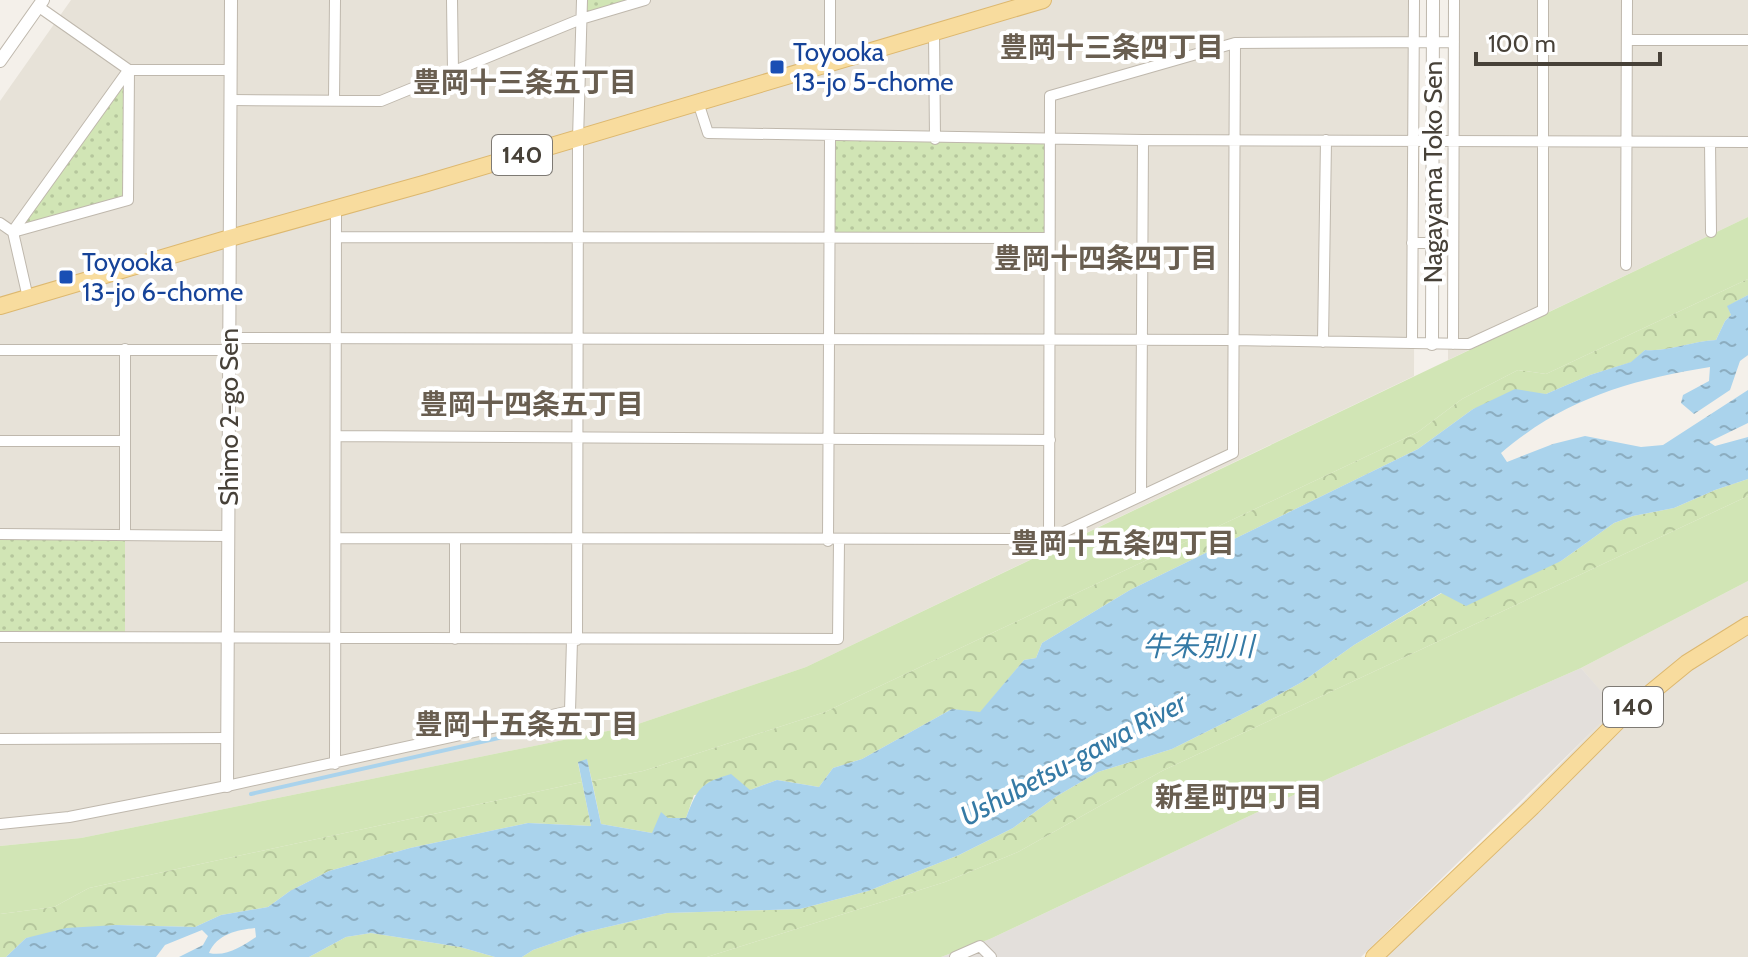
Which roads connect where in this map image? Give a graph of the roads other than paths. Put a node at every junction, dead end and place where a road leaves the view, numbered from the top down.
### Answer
1 (231, 0) edge
2 (335, 0) edge
3 (452, 0) edge
4 (582, 0) edge
5 (645, 0) edge
6 (830, 0) edge
7 (1043, 0) edge
8 (1414, 0) edge
9 (1433, 0) edge
10 (1454, 0) edge
11 (1543, 0) edge
12 (1627, 0) edge
13 (41, 3) edge
14 (581, 19) junction
15 (934, 32) junction
16 (1627, 40) junction
17 (1748, 40) edge
18 (1414, 42) junction
19 (1433, 42) junction
20 (1454, 42) junction
21 (1235, 43) junction
22 (0, 61) edge
23 (830, 63) junction
24 (129, 70) junction
25 (230, 70) junction
26 (453, 71) junction
27 (334, 99) junction
28 (231, 100) junction
29 (698, 102) junction
30 (830, 137) junction
31 (578, 139) junction
32 (935, 139) junction
33 (1050, 139) junction
34 (1143, 140) junction
35 (1326, 140) junction
36 (1235, 141) junction
37 (1413, 141) junction
38 (1453, 141) junction
39 (1542, 141) junction
40 (1626, 141) junction
41 (1433, 142) junction
42 (1710, 142) junction
43 (1748, 142) edge
44 (336, 209) junction
45 (0, 223) edge
46 (13, 232) junction
47 (1711, 232) dead end
48 (337, 237) junction
49 (578, 237) junction
50 (230, 238) junction
51 (829, 238) junction
52 (1049, 238) junction
53 (1412, 243) junction
54 (1433, 243) junction
55 (1453, 243) junction
56 (1626, 265) dead end
57 (28, 298) junction
58 (0, 306) edge
59 (336, 338) junction
60 (578, 338) junction
61 (829, 339) junction
62 (1049, 340) junction
63 (1141, 340) junction
64 (1234, 340) junction
65 (1323, 342) junction
66 (1412, 343) junction
67 (228, 344) junction
68 (1432, 344) junction
69 (1453, 344) junction
70 (125, 349) junction
71 (0, 350) edge
72 (336, 436) junction
73 (578, 438) junction
74 (829, 439) junction
75 (1050, 440) junction
76 (0, 441) edge
77 (124, 441) junction
78 (1141, 496) junction
79 (0, 534) edge
80 (125, 535) junction
81 (228, 536) junction
82 (336, 538) junction
83 (577, 538) junction
84 (455, 539) junction
85 (1049, 539) junction
86 (834, 541) junction
87 (1748, 625) edge
88 (0, 637) edge
89 (228, 638) junction
90 (335, 639) junction
91 (455, 639) junction
92 (575, 640) junction
93 (227, 738) junction
94 (0, 739) edge
95 (335, 764) junction
96 (227, 786) junction
97 (0, 824) edge
98 (955, 957) edge
99 (991, 957) edge
100 (1374, 957) edge

1 - 25 street, Shimo 2-go Sen
2 - 27 street
3 - 26 street
4 - 14 street
5 - 14 street
6 - 23 street
7 - 15 main road, 140
8 - 18 street
9 - 19 street, Nagayama Toko Sen
10 - 20 street
11 - 39 street
12 - 16 street
13 - 22 street
13 - 24 street
14 - 26 street
14 - 31 street
15 - 23 main road, 140
15 - 32 street
16 - 17 street
16 - 40 street
18 - 19 street
18 - 21 street
18 - 37 street
19 - 20 street
19 - 41 street, Nagayama Toko Sen
20 - 38 street
21 - 33 street
21 - 36 street
23 - 29 main road, 140
24 - 25 street
24 - 46 street
24 - 46 street
25 - 28 street, Shimo 2-go Sen
26 - 27 street
27 - 28 street
28 - 50 street, Shimo 2-go Sen
29 - 30 street
29 - 31 main road, 140
30 - 32 street
30 - 51 street
31 - 44 main road, 140
31 - 49 street
32 - 33 street
33 - 34 street
33 - 52 street
34 - 36 street
34 - 63 street
35 - 36 street
35 - 37 street
35 - 65 street
36 - 64 street
37 - 41 street
37 - 53 street
38 - 39 street
38 - 41 street
38 - 55 street
39 - 40 street
39 - 69 street
40 - 42 street
40 - 56 street
41 - 54 street, Nagayama Toko Sen
42 - 43 street
42 - 47 street
44 - 48 street
44 - 50 main road, 140
45 - 46 street
46 - 57 street
48 - 49 street
48 - 59 street
49 - 51 street
49 - 60 street
50 - 57 main road, 140
50 - 67 street, Shimo 2-go Sen
51 - 52 street
51 - 61 street
52 - 62 street
53 - 54 street
53 - 66 street
54 - 55 street
54 - 68 street, Nagayama Toko Sen
55 - 69 street
57 - 58 main road, 140
59 - 60 street
59 - 67 street
59 - 72 street
60 - 61 street
60 - 73 street
61 - 62 street
61 - 74 street
62 - 63 street
62 - 75 street
63 - 64 street
63 - 78 street
64 - 65 street
64 - 78 street
65 - 66 street
66 - 68 street
67 - 70 street
67 - 81 street, Shimo 2-go Sen
68 - 69 street
70 - 71 street
70 - 77 street
72 - 73 street
72 - 82 street
73 - 74 street
73 - 83 street
74 - 75 street
74 - 86 street
75 - 85 street
76 - 77 street
77 - 80 street
78 - 85 street
79 - 80 street
80 - 81 street
81 - 89 street, Shimo 2-go Sen
82 - 84 street
82 - 90 street
83 - 84 street
83 - 86 street
83 - 92 street
84 - 91 street
85 - 86 street
86 - 92 street
87 - 100 main road, 140
88 - 89 street
89 - 90 street
89 - 93 street, Shimo 2-go Sen
90 - 91 street
90 - 95 street
91 - 92 street
92 - 95 street
93 - 94 street
93 - 96 street, Shimo 2-go Sen
95 - 96 street
96 - 97 street
98 - 99 street

